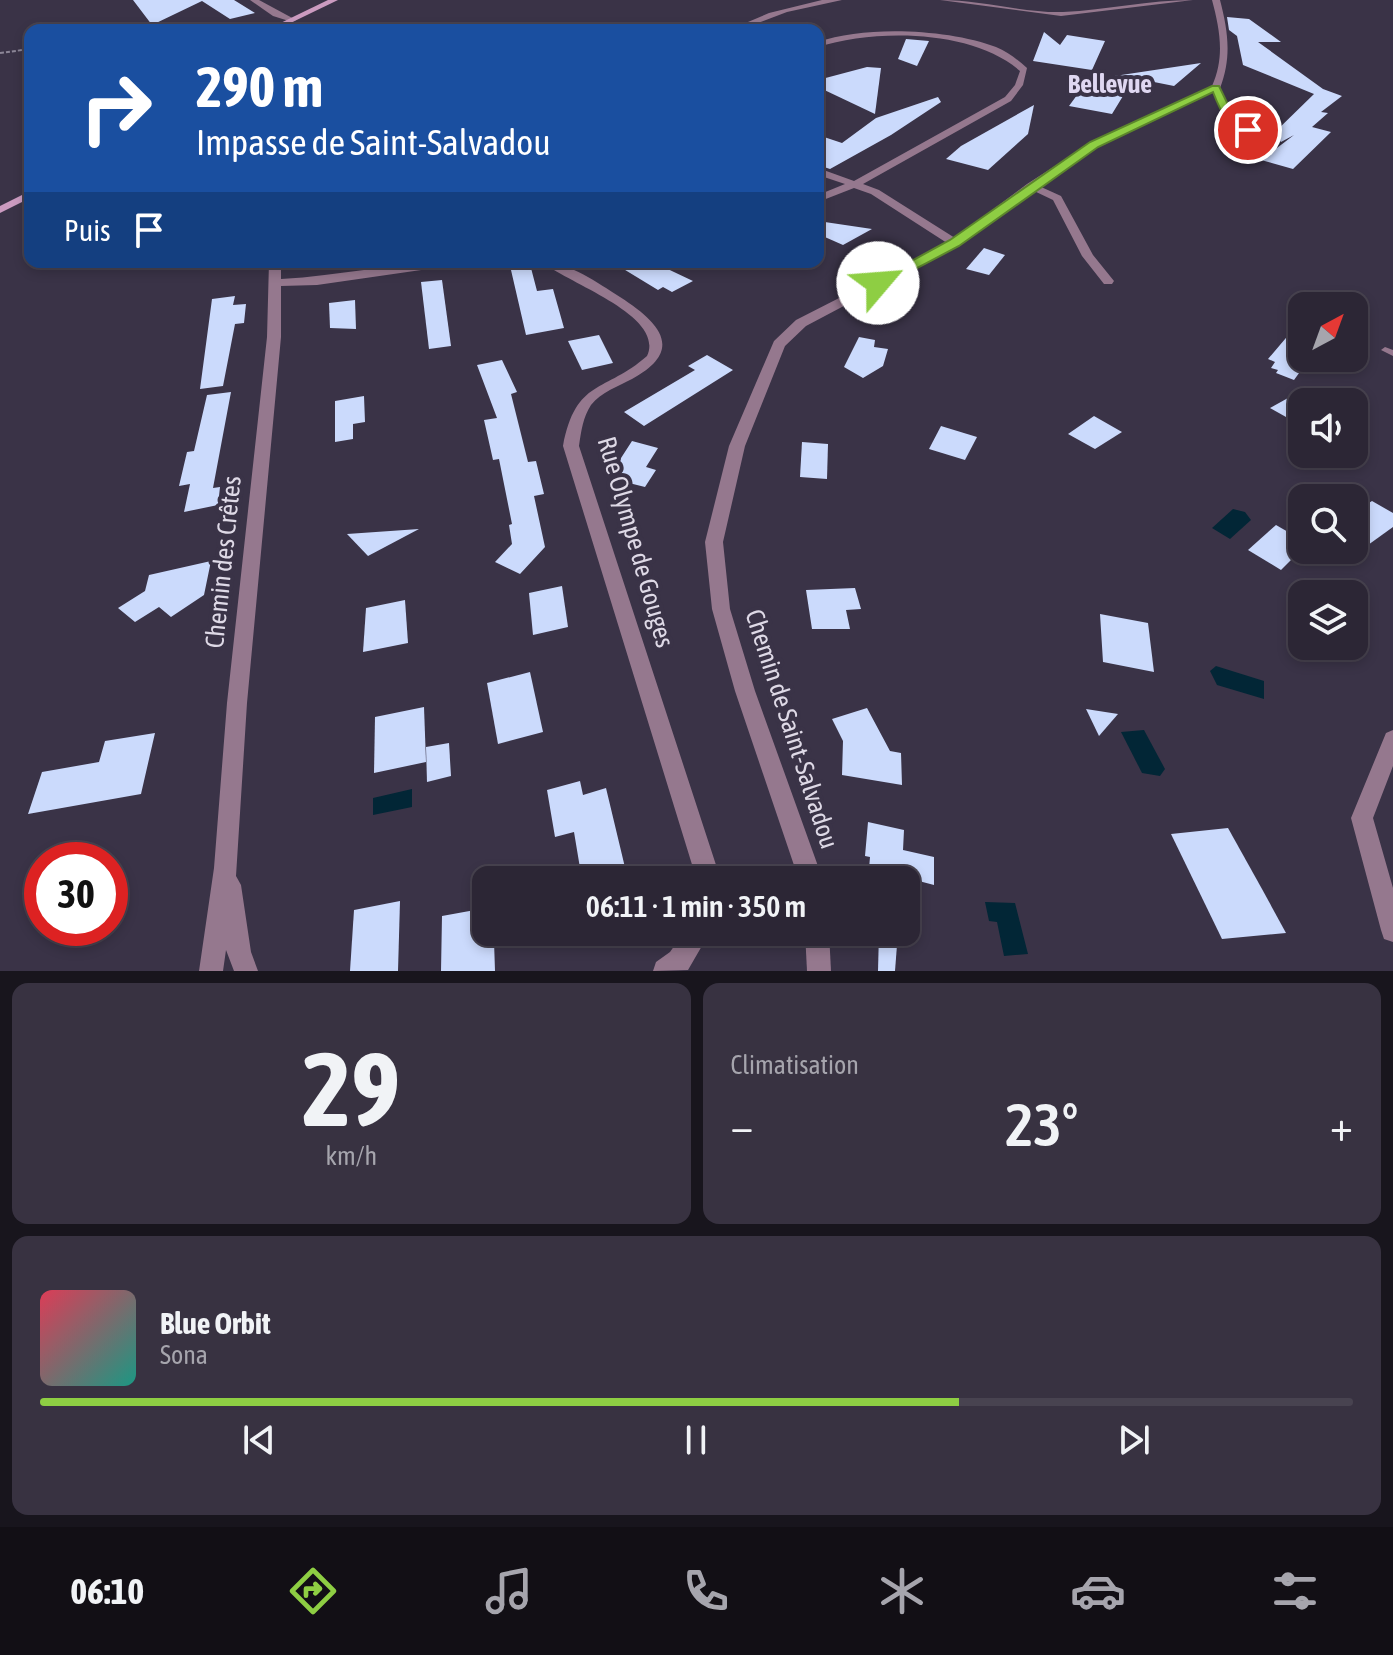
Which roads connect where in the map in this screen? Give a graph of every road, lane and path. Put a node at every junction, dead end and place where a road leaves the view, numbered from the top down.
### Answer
1 (254, 0) edge
2 (334, 0) edge
3 (838, 0) edge
4 (944, 0) edge
5 (1189, 0) edge
6 (1216, 0) edge
7 (309, 13) junction
8 (293, 19) junction
9 (283, 24) edge
10 (301, 24) edge
11 (747, 24) edge
12 (824, 42) edge
13 (24, 50) edge
14 (0, 53) edge
15 (1216, 88) junction
16 (1248, 130) dead end
17 (824, 173) edge
18 (857, 183) junction
19 (1031, 186) junction
20 (24, 197) edge
21 (824, 197) edge
22 (0, 210) edge
23 (955, 243) junction
24 (274, 268) edge
25 (407, 268) edge
26 (559, 268) edge
27 (1108, 281) dead end
28 (273, 283) junction
29 (1393, 739) edge
30 (704, 866) edge
31 (806, 866) edge
32 (226, 868) junction
33 (1393, 930) edge
34 (689, 946) edge
35 (818, 946) edge
36 (211, 971) edge
37 (246, 971) edge
38 (665, 971) edge
39 (819, 971) edge

1 - 8 street
2 - 7 street
3 - 11 street
4 - 5 street
6 - 15 street
7 - 8 street
7 - 10 street
8 - 9 street
12 - 18 street
13 - 14 path
15 - 16 street
15 - 19 street, Chemin de Saint-Salvadou
17 - 18 street
18 - 21 street
18 - 23 street
19 - 23 street, Chemin de Saint-Salvadou
19 - 27 street
20 - 22 street
23 - 31 street, Chemin de Saint-Salvadou
24 - 28 street, Chemin des Crêtes
25 - 28 street
26 - 30 street, Rue Olympe de Gouges
28 - 32 street, Chemin des Crêtes
29 - 33 street
32 - 36 street, Chemin des Crêtes
32 - 37 street, Chemin des Crêtes
34 - 38 street
35 - 39 street

